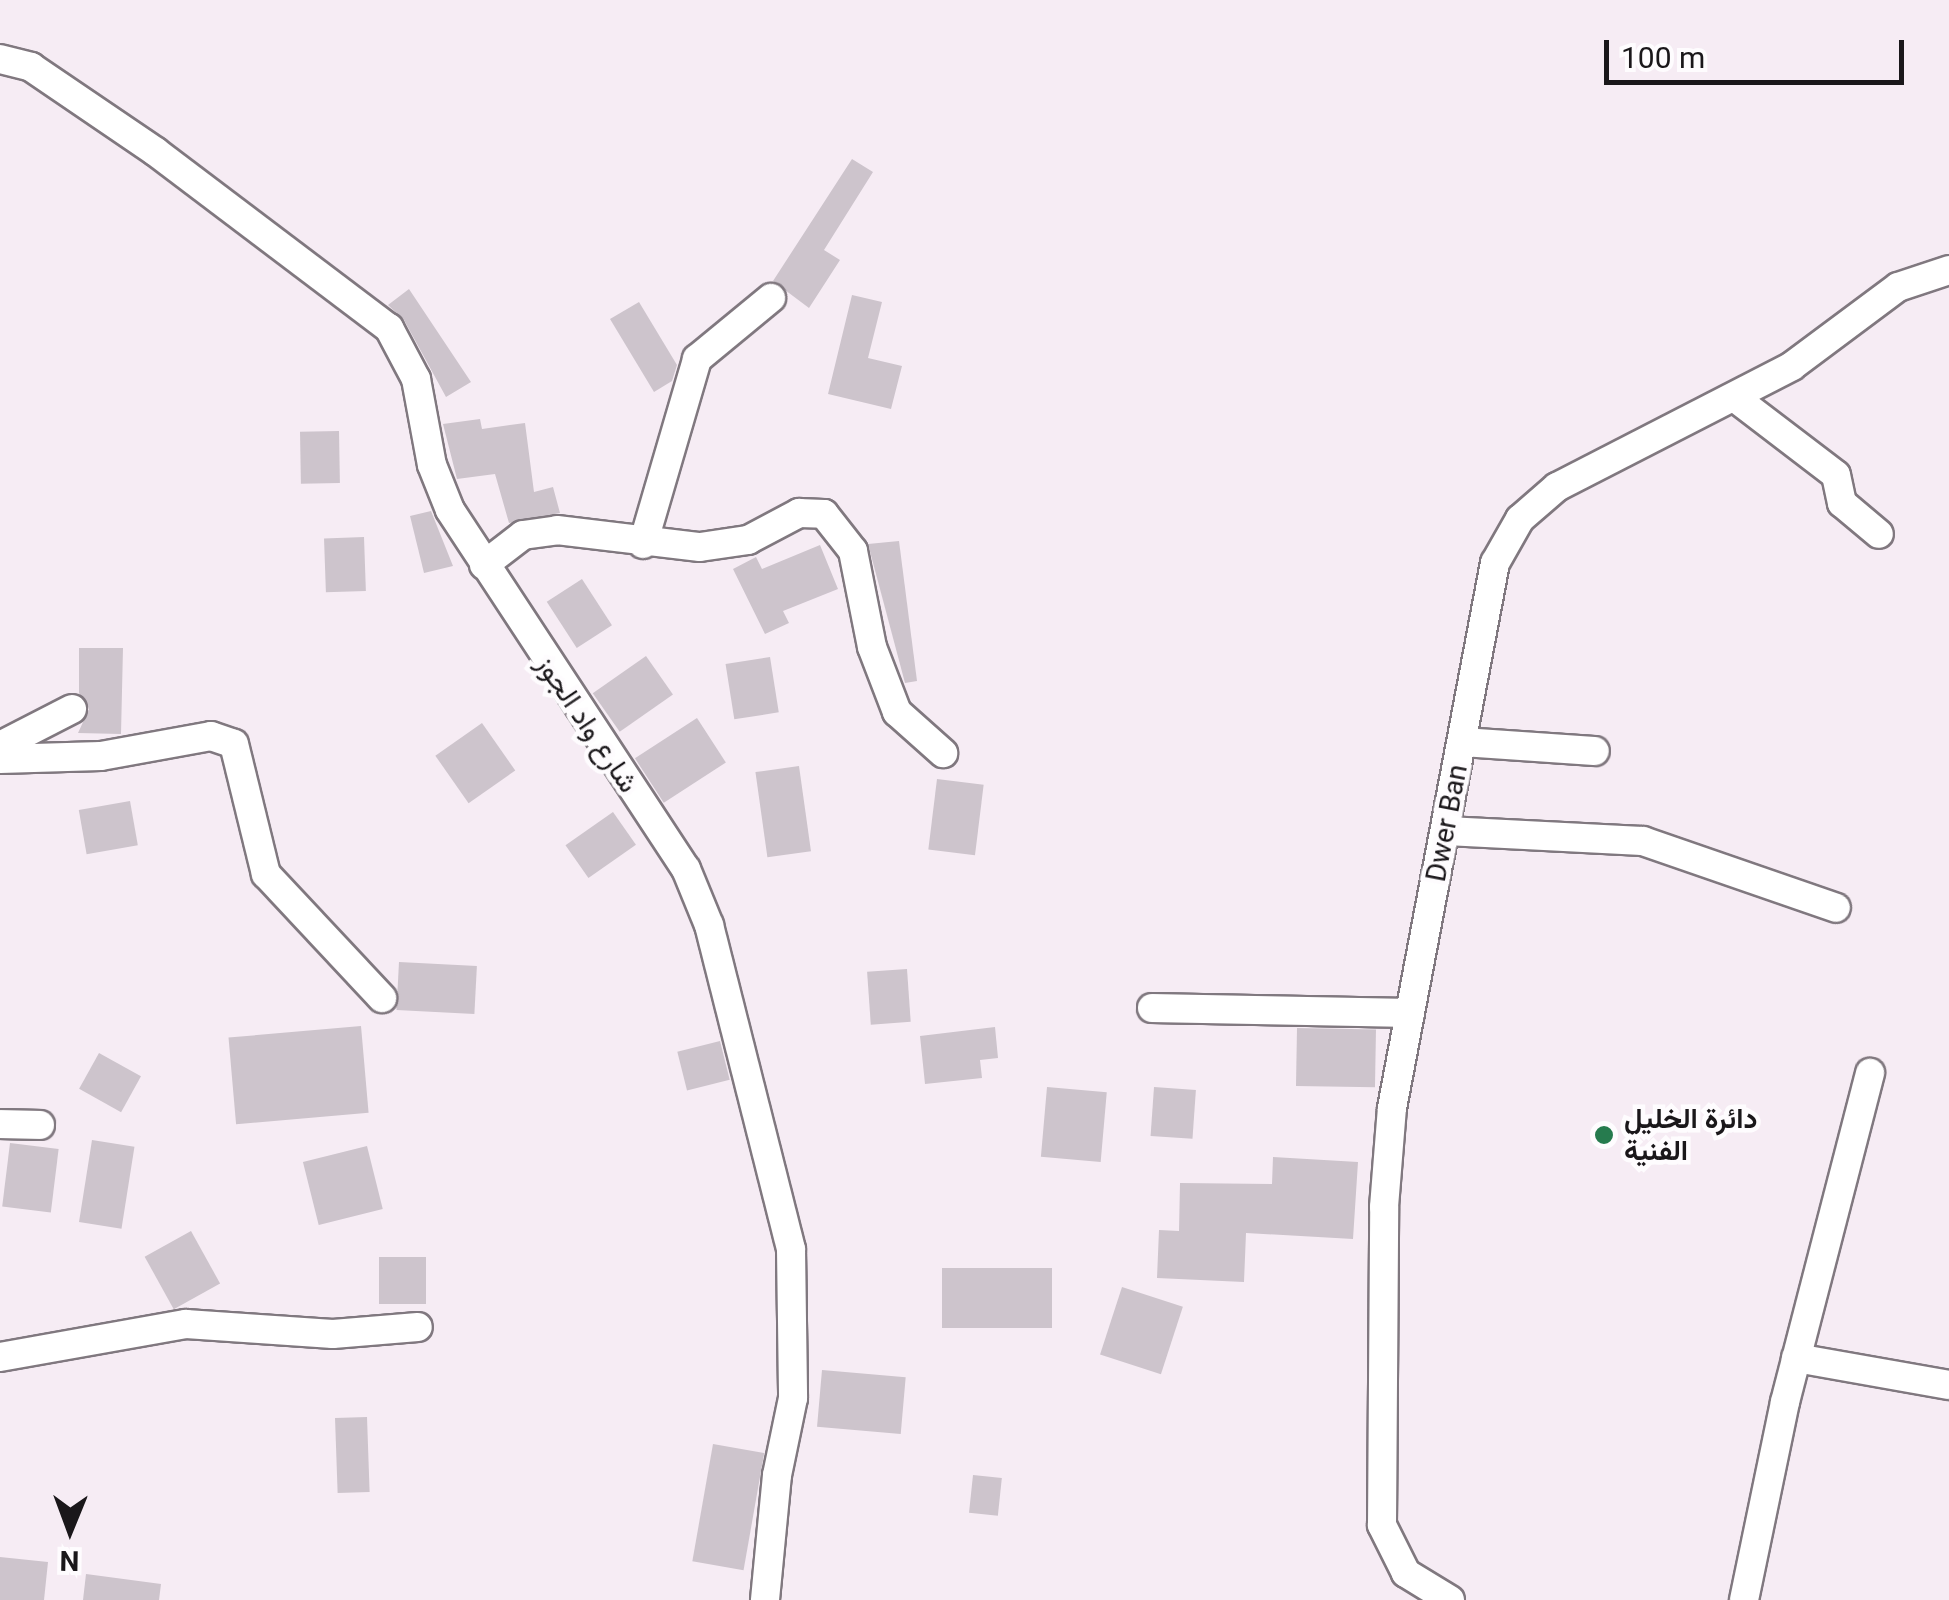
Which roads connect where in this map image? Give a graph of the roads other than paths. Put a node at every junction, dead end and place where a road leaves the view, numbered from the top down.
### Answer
1 (0, 59) edge
2 (1949, 270) edge
3 (771, 298) dead end
4 (1734, 397) junction
5 (1879, 534) dead end
6 (643, 544) junction
7 (484, 565) junction
8 (72, 709) dead end
9 (1462, 742) junction
10 (0, 746) edge
11 (1595, 752) dead end
12 (943, 753) dead end
13 (0, 759) edge
14 (1446, 831) junction
15 (1836, 908) dead end
16 (382, 998) dead end
17 (1152, 1008) dead end
18 (1410, 1013) junction
19 (1870, 1074) dead end
20 (0, 1124) edge
21 (40, 1125) dead end
22 (418, 1327) dead end
23 (0, 1357) edge
24 (1796, 1358) junction
25 (1949, 1386) edge
26 (764, 1600) edge
27 (1450, 1600) edge
28 (1744, 1600) edge

1 - 7 street, شارع واد الجوز
2 - 4 street, Dwer Ban
3 - 6 street
4 - 5 street
4 - 9 street, Dwer Ban
6 - 7 street
6 - 12 street
7 - 26 street, شارع واد الجوز
8 - 10 street
9 - 11 street
9 - 14 street, Dwer Ban
13 - 16 street
14 - 15 street
14 - 18 street, Dwer Ban
17 - 18 street
18 - 27 street, Dwer Ban
19 - 24 street
20 - 21 street
22 - 23 street
24 - 25 street
24 - 28 street

